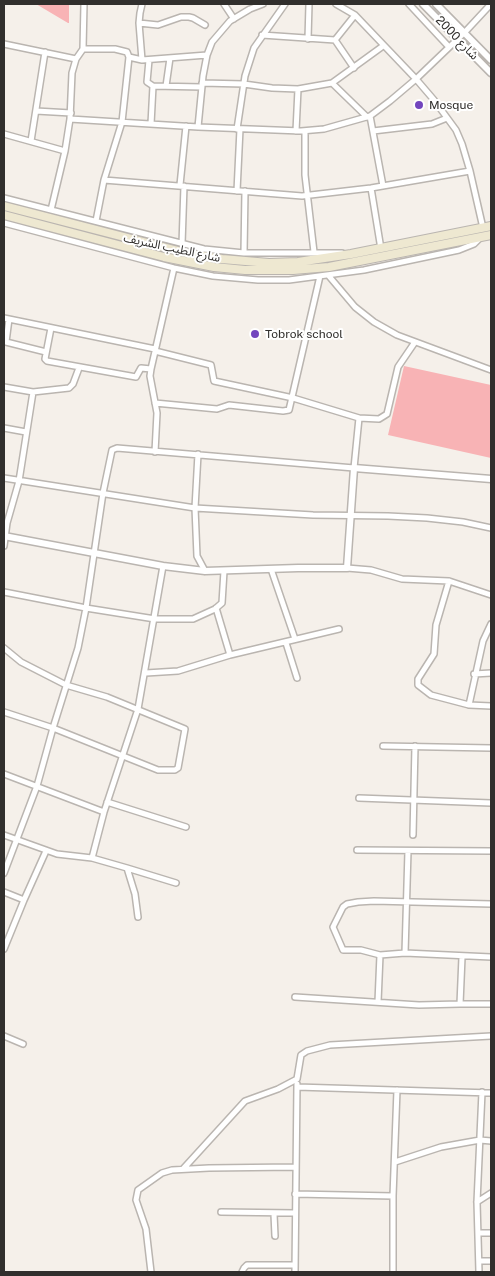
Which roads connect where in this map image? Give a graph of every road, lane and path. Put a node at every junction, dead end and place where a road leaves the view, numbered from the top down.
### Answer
1 (84, 4) edge
2 (142, 4) edge
3 (224, 4) edge
4 (263, 4) edge
5 (285, 4) edge
6 (309, 4) edge
7 (336, 4) edge
8 (409, 4) edge
9 (423, 4) edge
10 (436, 4) edge
11 (491, 4) edge
12 (355, 15) junction
13 (234, 19) junction
14 (139, 23) junction
15 (205, 25) dead end
16 (465, 32) junction
17 (262, 35) junction
18 (308, 39) junction
19 (457, 39) junction
20 (335, 40) junction
21 (4, 44) edge
22 (383, 46) junction
23 (449, 47) junction
24 (83, 49) junction
25 (44, 52) junction
26 (207, 56) junction
27 (129, 57) junction
28 (170, 58) junction
29 (76, 59) junction
30 (142, 60) junction
31 (149, 60) junction
32 (491, 60) edge
33 (354, 68) junction
34 (491, 73) edge
35 (416, 79) junction
36 (332, 83) junction
37 (244, 84) junction
38 (202, 85) junction
39 (153, 86) junction
40 (166, 86) junction
41 (298, 89) junction
42 (36, 110) junction
43 (71, 116) junction
44 (368, 116) junction
45 (446, 118) junction
46 (122, 122) junction
47 (151, 124) junction
48 (186, 126) junction
49 (198, 127) junction
50 (239, 129) junction
51 (296, 131) junction
52 (305, 131) junction
53 (373, 131) junction
54 (4, 134) edge
55 (31, 141) junction
56 (65, 151) junction
57 (470, 171) junction
58 (104, 180) junction
59 (182, 185) junction
60 (383, 186) junction
61 (371, 188) junction
62 (237, 190) junction
63 (245, 191) junction
64 (308, 196) junction
65 (4, 198) edge
66 (4, 206) edge
67 (51, 210) junction
68 (4, 215) edge
69 (96, 221) junction
70 (4, 223) edge
71 (487, 227) edge
72 (491, 235) edge
73 (482, 237) junction
74 (182, 244) junction
75 (381, 249) junction
76 (314, 252) junction
77 (244, 253) junction
78 (351, 254) junction
79 (174, 268) junction
80 (328, 275) junction
81 (320, 276) junction
82 (6, 319) edge
83 (50, 328) junction
84 (415, 342) junction
85 (155, 350) junction
86 (46, 352) junction
87 (79, 368) junction
88 (151, 369) junction
89 (491, 370) edge
90 (4, 387) edge
91 (33, 392) junction
92 (292, 398) junction
93 (155, 403) junction
94 (359, 418) junction
95 (4, 428) edge
96 (26, 432) junction
97 (156, 452) junction
98 (198, 454) junction
99 (354, 468) junction
100 (4, 478) edge
101 (491, 479) edge
102 (19, 481) junction
103 (103, 493) junction
104 (194, 508) junction
105 (350, 516) junction
106 (491, 528) edge
107 (4, 536) edge
108 (4, 546) edge
109 (94, 554) junction
110 (163, 566) junction
111 (347, 568) junction
112 (271, 569) junction
113 (205, 571) junction
114 (224, 571) junction
115 (448, 581) junction
116 (4, 592) edge
117 (491, 595) edge
118 (86, 608) junction
119 (216, 608) junction
120 (154, 619) junction
121 (491, 624) edge
122 (339, 629) dead end
123 (295, 639) junction
124 (483, 641) junction
125 (491, 641) edge
126 (286, 643) junction
127 (4, 648) edge
128 (230, 655) junction
129 (146, 673) junction
130 (491, 673) edge
131 (474, 674) junction
132 (296, 678) dead end
133 (66, 685) junction
134 (469, 705) junction
135 (491, 706) edge
136 (138, 709) junction
137 (4, 712) edge
138 (53, 728) junction
139 (382, 746) dead end
140 (416, 746) junction
141 (491, 748) edge
142 (123, 756) junction
143 (4, 774) edge
144 (37, 786) junction
145 (359, 798) dead end
146 (414, 800) junction
147 (108, 802) junction
148 (491, 803) edge
149 (104, 812) junction
150 (186, 827) dead end
151 (4, 835) edge
152 (413, 836) dead end
153 (17, 840) junction
154 (357, 850) dead end
155 (46, 851) junction
156 (408, 851) junction
157 (491, 851) edge
158 (92, 858) junction
159 (127, 868) junction
160 (4, 873) edge
161 (176, 882) dead end
162 (4, 892) edge
163 (24, 900) junction
164 (406, 902) junction
165 (491, 904) edge
166 (138, 917) dead end
167 (4, 949) edge
168 (405, 953) junction
169 (380, 955) junction
170 (462, 957) junction
171 (491, 957) edge
172 (294, 997) dead end
173 (378, 1002) junction
174 (460, 1004) junction
175 (491, 1004) edge
176 (4, 1036) edge
177 (491, 1036) edge
178 (23, 1044) dead end
179 (297, 1079) junction
180 (296, 1087) junction
181 (397, 1090) junction
182 (482, 1092) junction
183 (491, 1093) edge
184 (480, 1140) junction
185 (491, 1141) edge
186 (395, 1162) junction
187 (295, 1167) junction
188 (183, 1169) junction
189 (491, 1193) edge
190 (295, 1194) junction
191 (393, 1196) junction
192 (478, 1202) junction
193 (221, 1212) dead end
194 (295, 1213) junction
195 (274, 1214) junction
196 (479, 1233) junction
197 (491, 1233) edge
198 (274, 1236) dead end
199 (479, 1261) junction
200 (491, 1261) edge
201 (295, 1265) junction
202 (151, 1272) edge
203 (242, 1272) edge
204 (295, 1272) edge
205 (392, 1272) edge
206 (479, 1272) edge

1 - 24 street
2 - 14 street
3 - 13 street
4 - 13 street
5 - 17 street
6 - 18 street
7 - 12 street
8 - 23 street
9 - 19 street, شارع 2000
10 - 16 street
11 - 16 street
12 - 20 street
12 - 22 street
13 - 26 street
14 - 15 street
14 - 30 street
16 - 19 street
16 - 32 street
17 - 18 street
17 - 37 street
18 - 20 street
19 - 23 street
19 - 34 street, شارع 2000
20 - 33 street
21 - 25 street
22 - 33 street
22 - 35 street
23 - 35 street
24 - 27 street
24 - 29 street
25 - 29 street
25 - 42 street
26 - 28 street
26 - 38 street
27 - 30 street
27 - 46 street
28 - 31 street
28 - 40 street
29 - 43 street
30 - 31 street
31 - 39 street
33 - 36 street
35 - 44 street
35 - 45 street
36 - 41 street
36 - 44 street
37 - 38 street
37 - 41 street
37 - 50 street
38 - 40 street
38 - 49 street
39 - 40 street
39 - 47 street
41 - 51 street
42 - 43 street
42 - 55 street
43 - 46 street
43 - 56 street
44 - 52 street
44 - 53 street
45 - 53 street
45 - 57 street
46 - 47 street
46 - 58 street
47 - 48 street
48 - 49 street
48 - 59 street
49 - 50 street
50 - 51 street
50 - 62 street
51 - 52 street
52 - 64 street
53 - 60 street
54 - 55 street
55 - 56 street
56 - 67 street
57 - 60 street
57 - 71 street
58 - 59 street
58 - 69 street
59 - 62 street
59 - 74 street
60 - 61 street
61 - 64 street
61 - 75 street
62 - 63 street
63 - 64 street
63 - 77 street
64 - 76 street
65 - 67 street
66 - 78 main road, شارع الطيب الشريف
67 - 69 street
68 - 73 main road, شارع الطيب الشريف
69 - 74 street
70 - 79 street
71 - 75 main road, شارع الطيب الشريف
72 - 73 main road, شارع الطيب الشريف
73 - 80 street
74 - 77 street
75 - 78 main road, شارع الطيب الشريف
76 - 77 street
76 - 78 street
79 - 81 street
79 - 85 street
80 - 81 street
80 - 84 street
81 - 92 street
82 - 83 street
82 - 86 street
83 - 85 street
83 - 86 street
84 - 89 street
84 - 94 street
85 - 88 street
85 - 92 street
86 - 87 street
87 - 88 street
87 - 91 street
88 - 93 street
90 - 91 street
91 - 96 street
92 - 93 street
92 - 94 street
93 - 97 street
94 - 99 street
95 - 96 street
96 - 102 street
97 - 98 street
97 - 103 street
98 - 99 street
98 - 104 street
99 - 101 street
99 - 105 street
100 - 102 street
102 - 103 street
102 - 107 street
103 - 104 street
103 - 109 street
104 - 105 street
104 - 113 street
105 - 106 street
105 - 111 street
107 - 108 street
107 - 109 street
109 - 110 street
109 - 118 street
110 - 113 street
110 - 120 street
111 - 112 street
111 - 115 street
112 - 114 street
112 - 123 street
113 - 114 street
114 - 119 street
115 - 117 street
115 - 134 street
116 - 118 street
118 - 120 street
118 - 133 street
119 - 120 street
119 - 128 street
120 - 129 street
121 - 124 street
122 - 123 street
123 - 126 street
124 - 125 street
124 - 131 street
126 - 128 street
126 - 132 street
127 - 133 street
128 - 129 street
129 - 136 street
130 - 131 street
131 - 134 street
133 - 136 street
133 - 138 street
134 - 135 street
136 - 142 street
136 - 142 street
137 - 138 street
138 - 142 street
138 - 144 street
139 - 140 street
140 - 141 street
140 - 146 street
142 - 147 street
143 - 144 street
144 - 149 street
144 - 153 street
145 - 146 street
146 - 148 street
146 - 152 street
147 - 149 street
147 - 150 street
149 - 158 street
151 - 153 street
153 - 155 street
153 - 160 street
154 - 156 street
155 - 158 street
155 - 163 street
156 - 157 street
156 - 164 street
158 - 159 street
159 - 161 street
159 - 166 street
162 - 163 street
163 - 167 street
164 - 165 street
164 - 168 street
164 - 169 street
168 - 169 street
168 - 170 street
169 - 173 street
170 - 171 street
170 - 174 street
172 - 173 street
173 - 174 street
174 - 175 street
176 - 178 street
177 - 179 street
179 - 180 street
179 - 188 street
180 - 181 street
180 - 187 street
181 - 182 street
181 - 186 street
182 - 183 street
182 - 184 street
184 - 185 street
184 - 186 street
184 - 192 street
186 - 191 street
187 - 188 street
187 - 190 street
188 - 202 street
189 - 192 street
190 - 191 street
190 - 194 street
191 - 205 street
192 - 196 street
193 - 195 street
194 - 195 street
194 - 201 street
195 - 198 street
196 - 197 street
196 - 199 street
199 - 200 street
199 - 206 street
201 - 203 street
201 - 204 street

